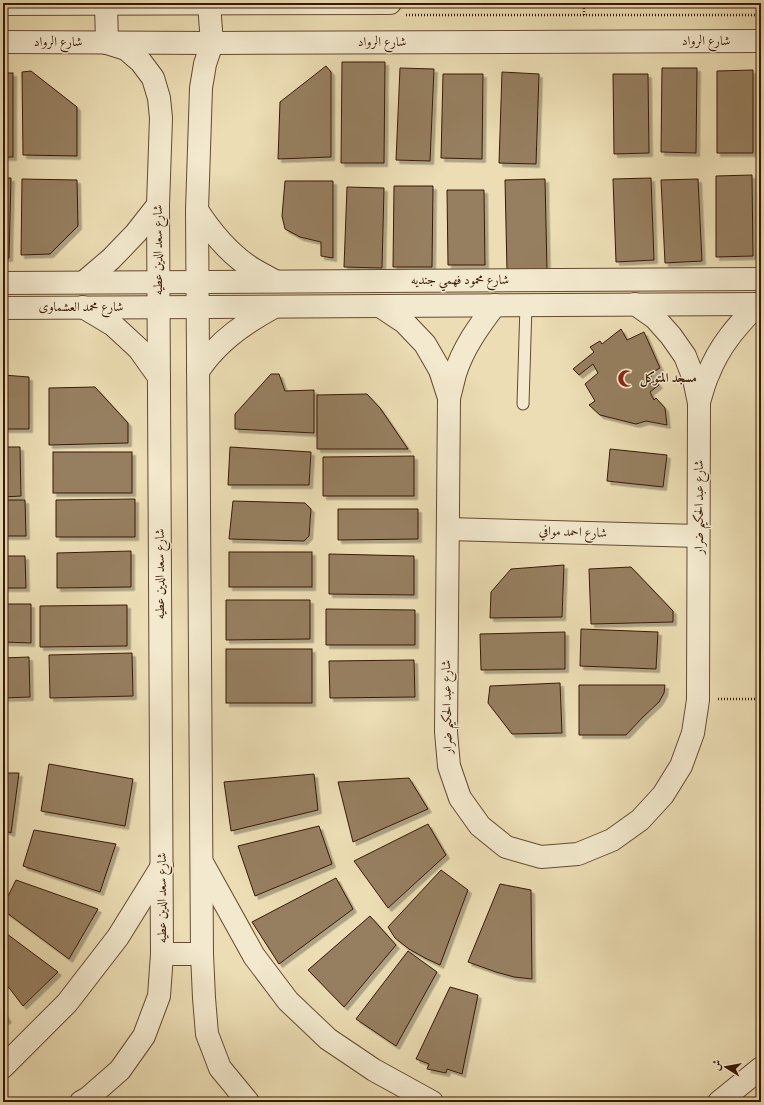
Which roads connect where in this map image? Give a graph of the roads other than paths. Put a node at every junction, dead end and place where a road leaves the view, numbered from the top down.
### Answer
1 (390, 3) edge
2 (3, 4) edge
3 (106, 4) junction
4 (209, 4) junction
5 (761, 41) edge
6 (3, 42) edge
7 (106, 42) junction
8 (212, 42) junction
9 (158, 205) junction
10 (197, 210) junction
11 (761, 279) edge
12 (276, 281) junction
13 (84, 282) junction
14 (158, 282) junction
15 (198, 282) junction
16 (3, 283) edge
17 (635, 304) junction
18 (759, 304) edge
19 (495, 305) junction
20 (526, 305) junction
21 (276, 306) junction
22 (380, 306) junction
23 (83, 307) junction
24 (159, 307) junction
25 (198, 307) junction
26 (3, 308) edge
27 (198, 371) junction
28 (159, 377) junction
29 (449, 398) junction
30 (699, 403) junction
31 (524, 404) dead end
32 (448, 529) junction
33 (698, 536) junction
34 (202, 862) junction
35 (162, 866) junction
36 (162, 954) junction
37 (202, 954) junction
38 (3, 1067) edge
39 (761, 1068) edge
40 (80, 1102) edge
41 (248, 1102) edge
42 (432, 1102) edge
43 (719, 1102) edge

1 - 4 street
2 - 3 street
3 - 4 street
3 - 7 street
4 - 8 street
5 - 8 street, شارع الرواد
6 - 7 street, شارع الرواد
7 - 8 street, شارع الرواد
7 - 9 street, شارع سعد الدين عطيه
8 - 10 street
9 - 13 street
9 - 14 street, شارع سعد الدين عطيه
10 - 12 street
10 - 15 street
11 - 12 street, شارع محمود فهمي جنديه
12 - 15 street, شارع محمود فهمي جنديه
13 - 14 street, شارع محمد العشماوى
13 - 16 street, شارع محمد العشماوى
14 - 15 street, شارع محمود فهمي جنديه
14 - 24 street, شارع سعد الدين عطيه
15 - 25 street
17 - 18 street, شارع محمود فهمي جنديه
17 - 20 street, شارع محمود فهمي جنديه
17 - 30 street, شارع عبد الحكيم ضرار
18 - 30 street, شارع عبد الحكيم ضرار
19 - 20 street, شارع محمود فهمي جنديه
19 - 22 street, شارع محمود فهمي جنديه
19 - 29 street, شارع عبد الحكيم ضرار
20 - 31 lane
21 - 22 street, شارع محمود فهمي جنديه
21 - 25 street, شارع محمود فهمي جنديه
21 - 27 street
22 - 29 street, شارع عبد الحكيم ضرار
23 - 24 street, شارع محمد العشماوى
23 - 26 street, شارع محمد العشماوى
23 - 28 street
24 - 25 street, شارع محمود فهمي جنديه
24 - 28 street, شارع سعد الدين عطيه
25 - 27 street
27 - 34 street
28 - 35 street, شارع سعد الدين عطيه
29 - 32 street, شارع عبد الحكيم ضرار
30 - 33 street, شارع عبد الحكيم ضرار
32 - 33 street, شارع احمد موافي
32 - 33 street, شارع عبد الحكيم ضرار
34 - 37 street
34 - 42 street
35 - 36 street, شارع سعد الدين عطيه
35 - 38 street
36 - 37 street
36 - 40 street, شارع سعد الدين عطيه
37 - 41 street
39 - 43 street

